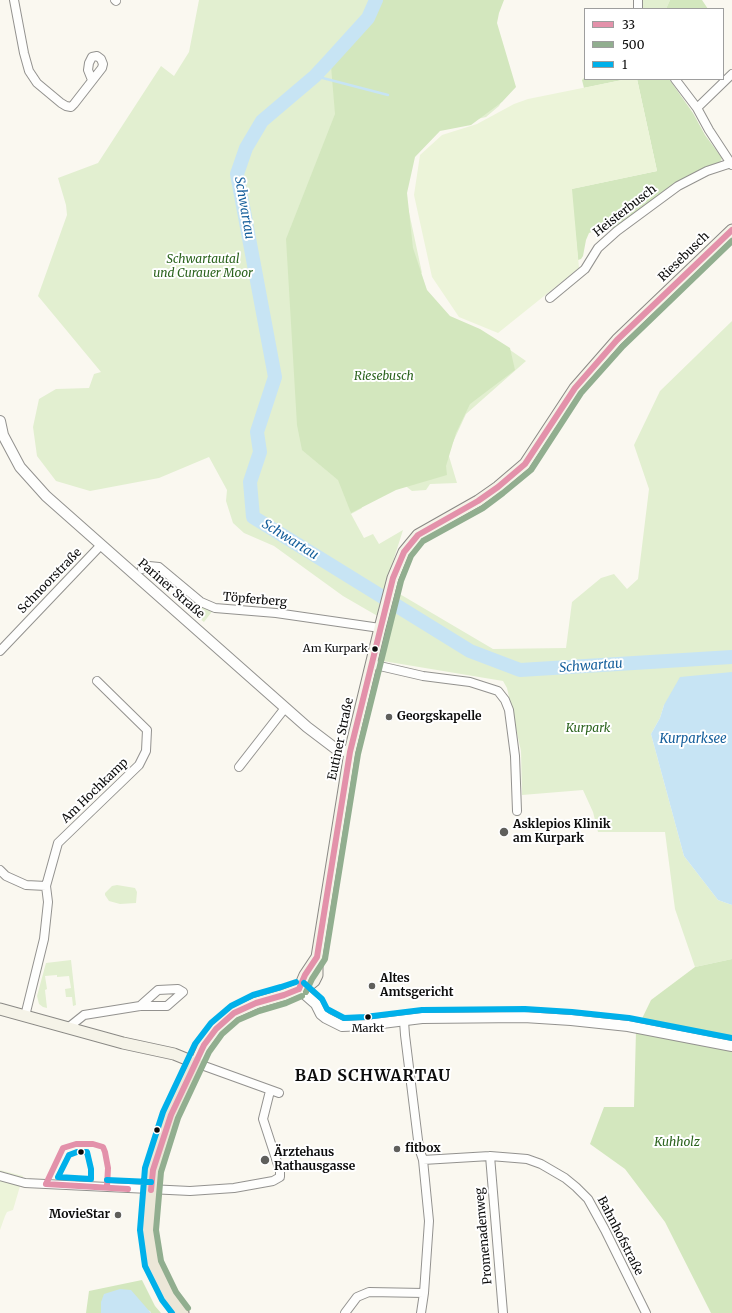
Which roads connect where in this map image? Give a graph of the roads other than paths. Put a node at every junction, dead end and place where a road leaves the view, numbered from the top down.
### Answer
1 (14, 0) edge
2 (732, 74) edge
3 (92, 80) dead end
4 (676, 80) edge
5 (697, 108) junction
6 (731, 164) edge
7 (732, 230) edge
8 (550, 298) dead end
9 (0, 421) edge
10 (418, 535) joint
11 (101, 545) junction
12 (142, 569) dead end
13 (380, 628) junction
14 (0, 651) edge
15 (372, 664) junction
16 (97, 681) dead end
17 (285, 708) junction
18 (350, 752) junction
19 (239, 767) dead end
20 (517, 811) dead end
21 (0, 870) edge
22 (46, 886) junction
23 (300, 989) junction
24 (140, 1006) dead end
25 (0, 1009) edge
26 (25, 1016) junction
27 (404, 1021) junction
28 (69, 1027) junction
29 (732, 1046) edge
30 (196, 1063) junction
31 (270, 1091) junction
32 (279, 1093) dead end
33 (490, 1156) junction
34 (424, 1160) junction
35 (0, 1176) edge
36 (151, 1190) junction
37 (424, 1293) junction
38 (182, 1313) edge
39 (345, 1313) edge
40 (421, 1313) edge
41 (503, 1313) edge
42 (646, 1313) edge

1 - 3 street
2 - 5 street
4 - 5 street
5 - 6 street
6 - 8 street, Heisterbusch
7 - 10 main road, Riesebusch
9 - 11 street, Pariner Straße
10 - 13 main road, Eutiner Straße
11 - 14 street, Schnoorstraße
11 - 17 street, Pariner Straße
12 - 13 street, Töpferberg
13 - 15 main road, Eutiner Straße
15 - 18 main road, Eutiner Straße
15 - 20 street
16 - 22 street, Am Hochkamp
17 - 18 street, Pariner Straße
17 - 19 street
18 - 23 main road, Eutiner Straße
21 - 22 street
22 - 26 street, Am Hochkamp
23 - 27 street
23 - 30 main road
24 - 28 street
25 - 26 main road
26 - 28 main road
27 - 29 street
27 - 34 street
28 - 30 main road
30 - 31 street
30 - 36 main road
31 - 32 street
31 - 36 street
33 - 34 street, Bahnhofstraße
33 - 41 street, Promenadenweg
33 - 42 street, Bahnhofstraße
34 - 37 street
35 - 36 street
36 - 38 main road
37 - 39 street
37 - 40 street

